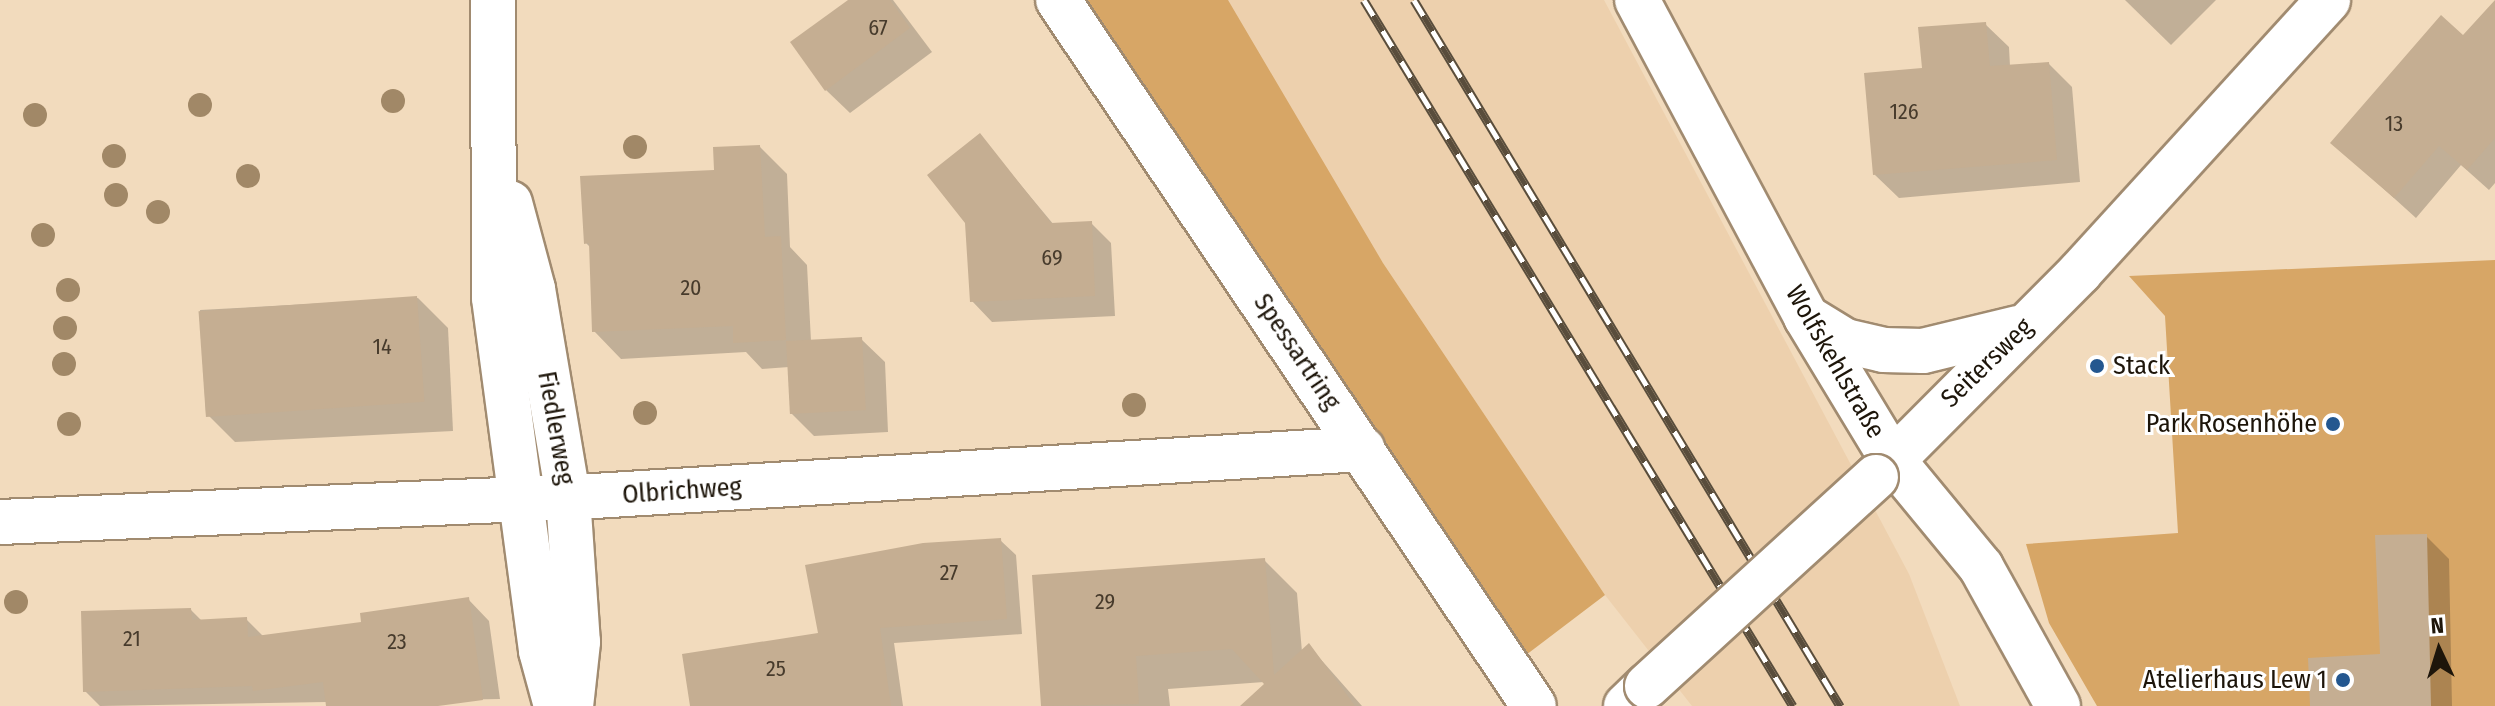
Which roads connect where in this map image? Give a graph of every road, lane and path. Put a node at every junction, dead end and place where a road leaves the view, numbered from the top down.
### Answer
1 (493, 0) edge
2 (1058, 0) edge
3 (1637, 0) edge
4 (2328, 0) edge
5 (497, 154) junction
6 (1806, 317) junction
7 (2024, 327) junction
8 (1363, 449) junction
9 (1884, 468) junction
10 (568, 497) junction
11 (523, 499) junction
12 (0, 522) edge
13 (1637, 696) edge
14 (556, 706) edge
15 (571, 706) edge
16 (1534, 706) edge
17 (2058, 706) edge

1 - 5 street, Fiedlerweg
2 - 8 street, Spessartring
3 - 6 street, Wolfskehlstraße
4 - 7 street, Seitersweg
5 - 10 street, Fiedlerweg
5 - 11 street, Fiedlerweg
6 - 7 street
6 - 9 street, Wolfskehlstraße
7 - 9 street, Seitersweg
8 - 10 street, Olbrichweg
8 - 16 street, Spessartring
9 - 13 street, Seitersweg, bridge
9 - 17 street, Wolfskehlstraße
10 - 11 street, Olbrichweg
10 - 15 street, Fiedlerweg
11 - 12 street, Olbrichweg
11 - 14 street, Fiedlerweg

